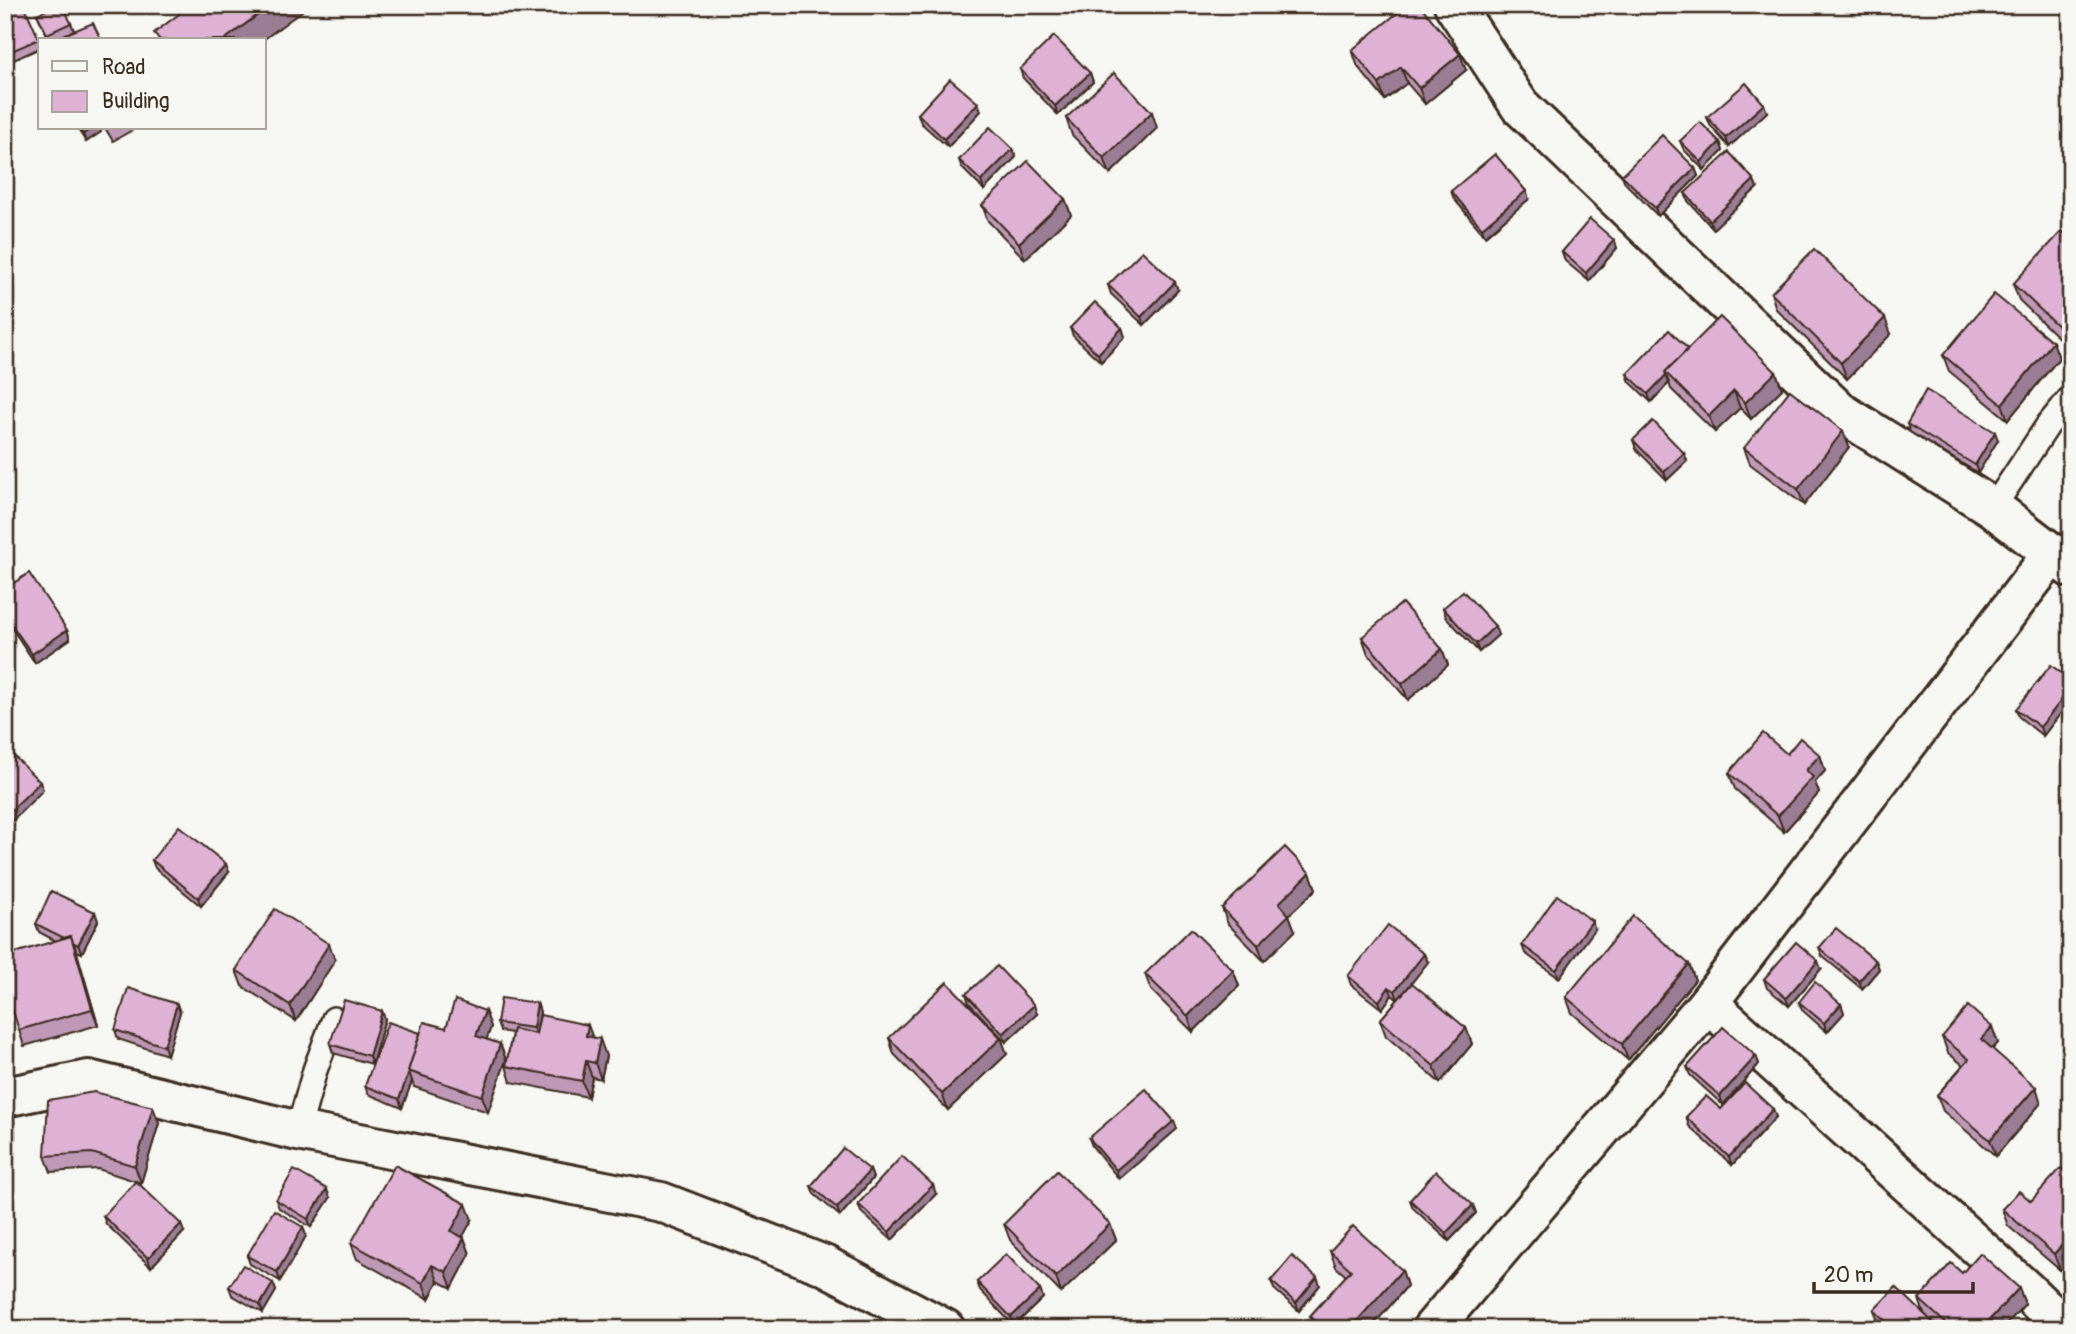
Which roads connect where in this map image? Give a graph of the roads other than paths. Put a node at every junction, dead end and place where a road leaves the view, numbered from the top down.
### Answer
1 (1454, 5) edge
2 (2071, 397) edge
3 (1993, 509) junction
4 (2062, 560) edge
5 (1708, 1003) junction
6 (334, 1019) dead end
7 (5, 1097) edge
8 (298, 1131) junction
9 (945, 1329) edge
10 (1432, 1329) edge
11 (2066, 1329) edge

1 - 3 street
2 - 3 lane
3 - 4 street
4 - 5 street
5 - 10 street
5 - 11 street
6 - 8 lane
7 - 8 street
8 - 9 street

